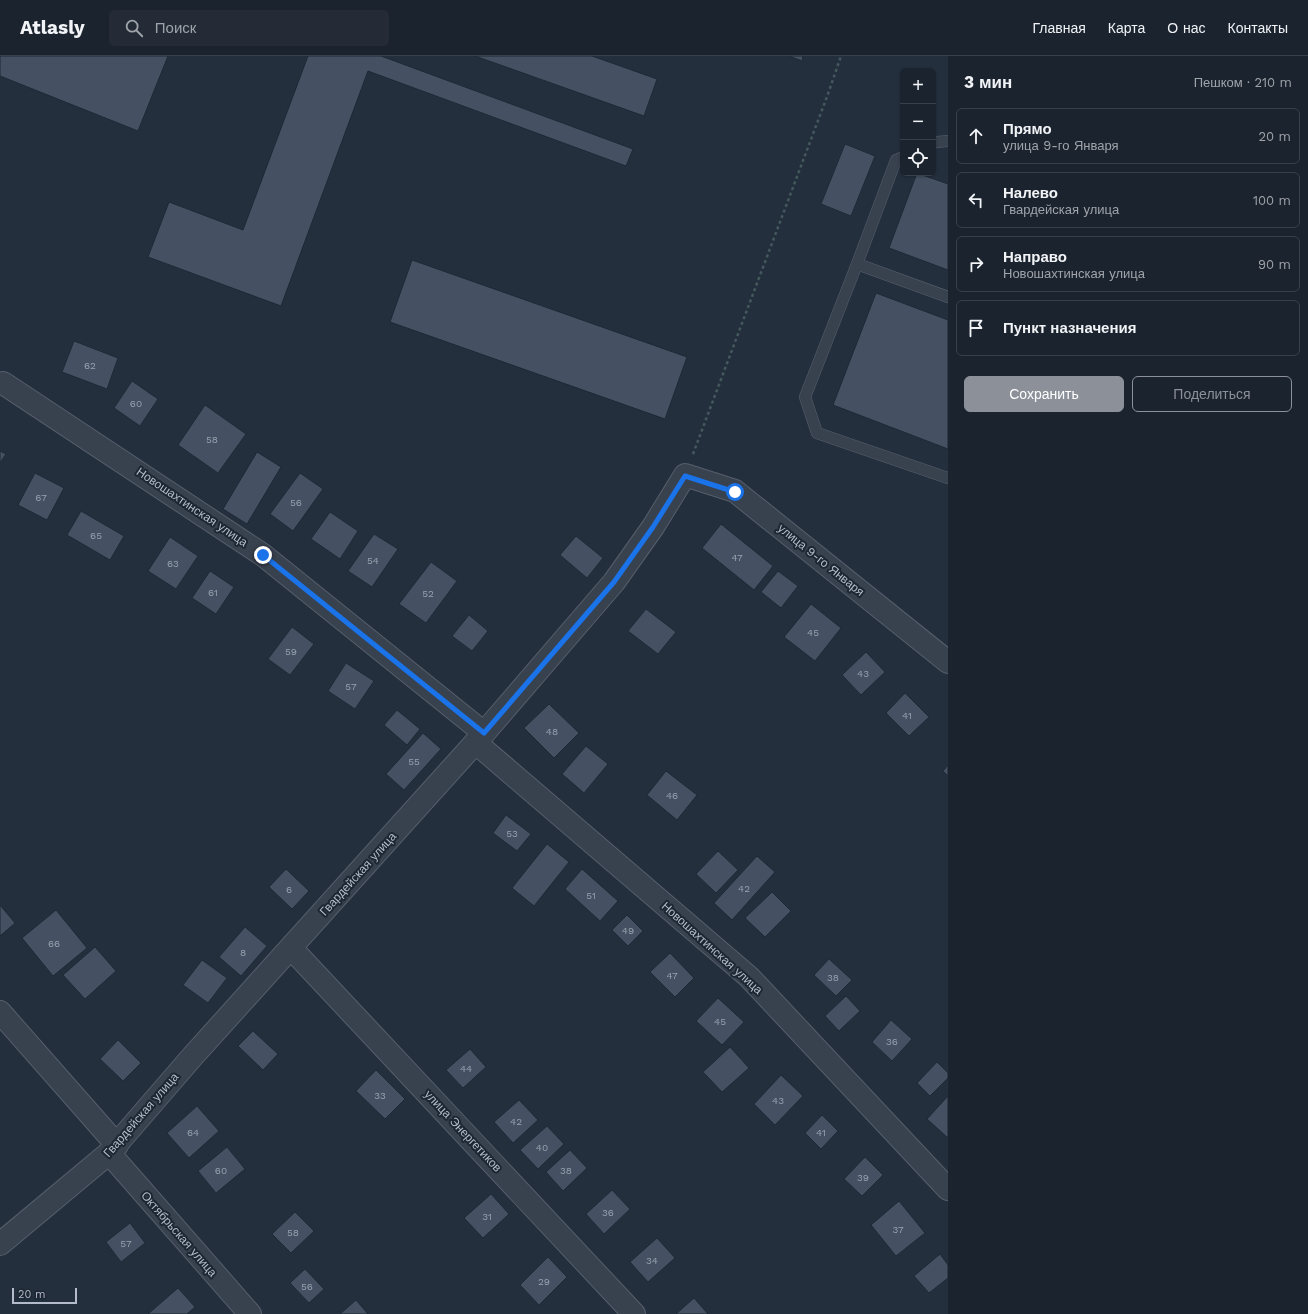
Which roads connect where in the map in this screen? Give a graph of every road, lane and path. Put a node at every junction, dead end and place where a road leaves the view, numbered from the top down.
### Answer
1 (841, 56) edge
2 (948, 141) edge
3 (936, 142) edge
4 (900, 158) edge
5 (857, 264) junction
6 (948, 298) edge
7 (3, 383) dead end
8 (685, 476) junction
9 (948, 478) edge
10 (948, 662) edge
11 (480, 738) junction
12 (291, 948) junction
13 (0, 1012) edge
14 (113, 1149) junction
15 (948, 1189) edge
16 (0, 1244) edge
17 (250, 1314) edge
18 (634, 1314) edge

1 - 8 path
2 - 3 lane
4 - 5 lane
5 - 6 lane
5 - 9 lane
7 - 11 street, Новошахтинская улица
8 - 10 street, улица 9-го Января
8 - 11 street, Гвардейская улица
11 - 12 street, Гвардейская улица
11 - 15 street, Новошахтинская улица
12 - 14 street, Гвардейская улица
12 - 18 street, улица Энергетиков
13 - 14 street, Октябрьская улица
14 - 16 street, Гвардейская улица
14 - 17 street, Октябрьская улица

